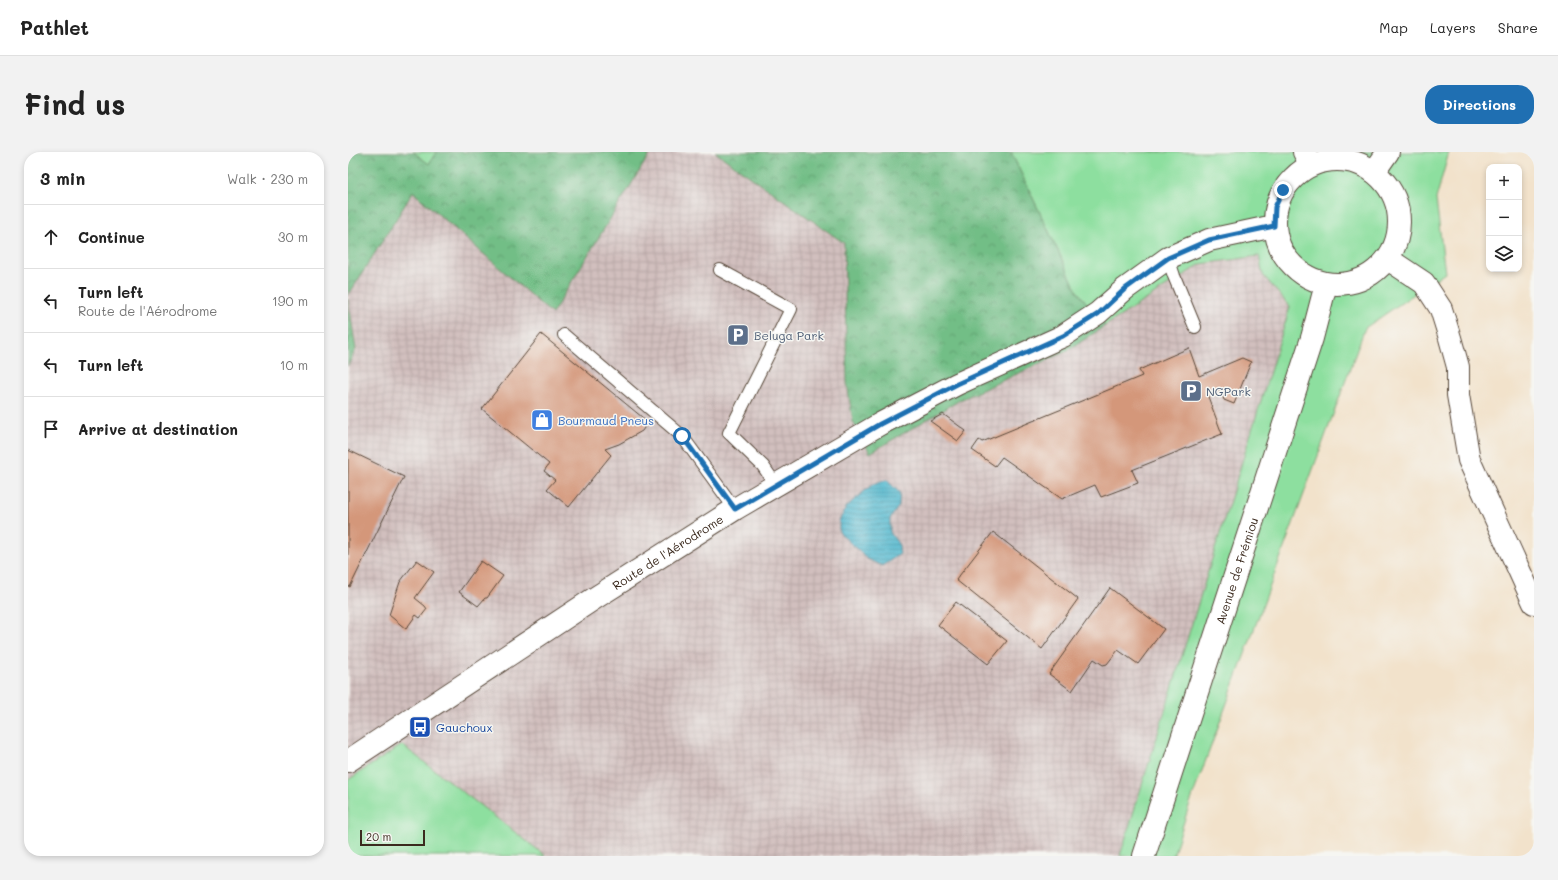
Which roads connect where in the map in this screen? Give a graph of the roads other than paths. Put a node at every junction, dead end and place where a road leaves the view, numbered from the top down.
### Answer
1 (1388, 152) edge
2 (1307, 159) edge
3 (1374, 172) junction
4 (1274, 226) junction
5 (1168, 258) junction
6 (1388, 259) junction
7 (720, 270) dead end
8 (1326, 284) junction
9 (1195, 327) dead end
10 (564, 335) dead end
11 (776, 485) junction
12 (735, 509) junction
13 (1534, 603) edge
14 (348, 761) edge
15 (1144, 856) edge

1 - 3 street
2 - 3 street
2 - 4 street
3 - 6 street
4 - 5 street, Route de l'Aérodrome
4 - 8 street
5 - 9 lane
5 - 11 street, Route de l'Aérodrome
6 - 8 street
6 - 13 street
7 - 11 lane
8 - 15 street, Avenue de Frémiou
10 - 12 lane
11 - 12 street, Route de l'Aérodrome
12 - 14 street, Route de l'Aérodrome

